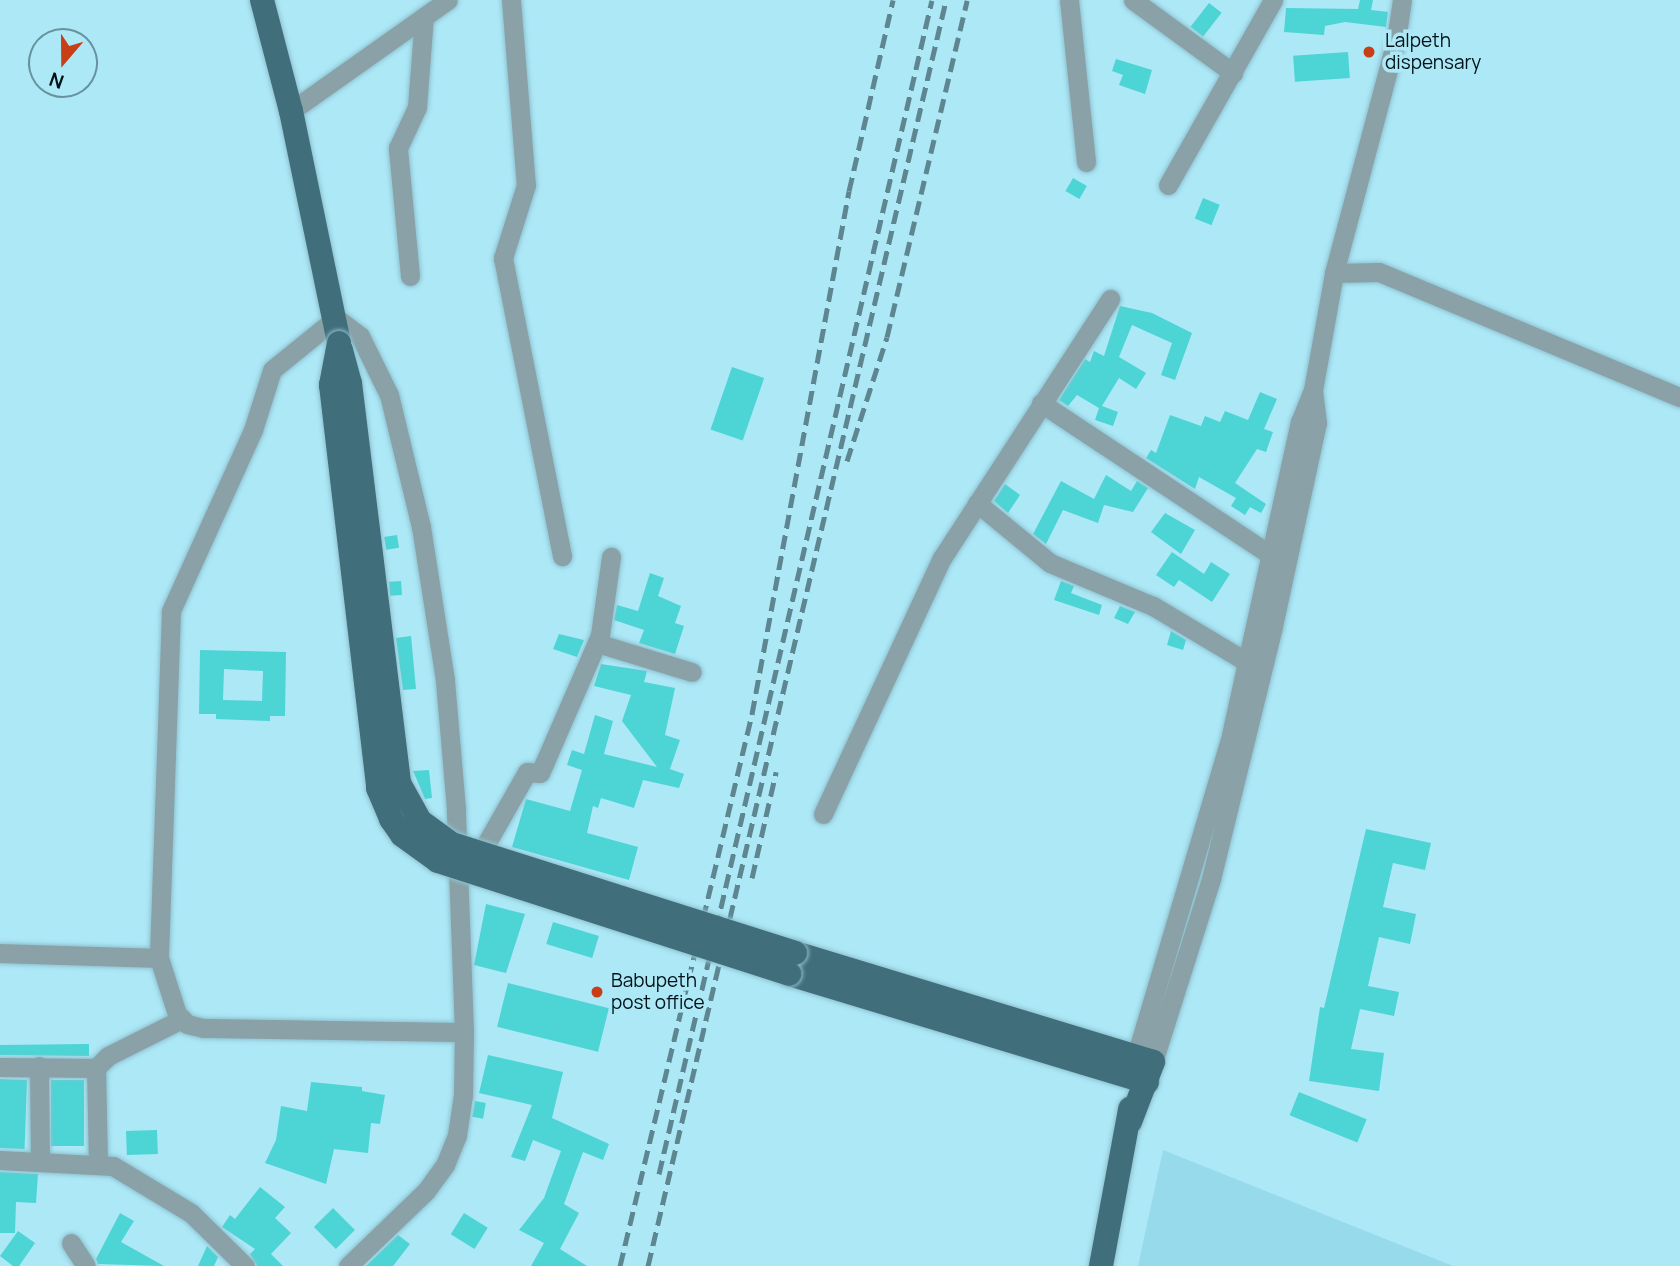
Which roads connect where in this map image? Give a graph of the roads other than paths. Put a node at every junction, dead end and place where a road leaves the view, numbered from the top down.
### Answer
1 (262, 0) edge
2 (448, 0) edge
3 (510, 0) edge
4 (1069, 0) edge
5 (1133, 0) edge
6 (1273, 0) edge
7 (1402, 0) edge
8 (424, 17) junction
9 (1233, 73) junction
10 (290, 111) junction
11 (1086, 162) dead end
12 (1168, 185) dead end
13 (1334, 274) junction
14 (410, 276) dead end
15 (1110, 299) dead end
16 (336, 318) junction
17 (1313, 390) junction
18 (1680, 397) edge
19 (1041, 403) junction
20 (977, 503) junction
21 (1271, 555) junction
22 (562, 556) dead end
23 (611, 557) dead end
24 (597, 643) junction
25 (1247, 662) junction
26 (692, 672) dead end
27 (823, 814) dead end
28 (457, 893) junction
29 (0, 953) edge
30 (159, 958) junction
31 (182, 1019) junction
32 (464, 1032) junction
33 (39, 1066) junction
34 (0, 1068) edge
35 (96, 1068) junction
36 (1141, 1070) junction
37 (0, 1160) edge
38 (40, 1161) junction
39 (98, 1163) junction
40 (71, 1243) dead end
41 (86, 1266) edge
42 (245, 1266) edge
43 (348, 1266) edge
44 (1101, 1266) edge

1 - 10 main road
2 - 8 street
3 - 22 street
4 - 11 street
5 - 9 street
6 - 9 street
7 - 13 street
8 - 10 street
8 - 14 street
9 - 12 street
10 - 16 main road
13 - 17 street
13 - 18 street
15 - 19 street
16 - 28 street
16 - 30 street
16 - 36 main road, bridge
17 - 21 street
17 - 36 street
19 - 20 street
19 - 21 street
20 - 25 street
20 - 27 street
21 - 25 street
23 - 24 street
24 - 26 street
24 - 28 street
25 - 36 street
28 - 32 street
29 - 30 street
30 - 31 street
31 - 32 street
31 - 35 street
32 - 43 street
33 - 34 street
33 - 35 street
33 - 38 street
35 - 39 street
36 - 44 main road
37 - 38 street
38 - 39 street
39 - 42 street
40 - 41 street

